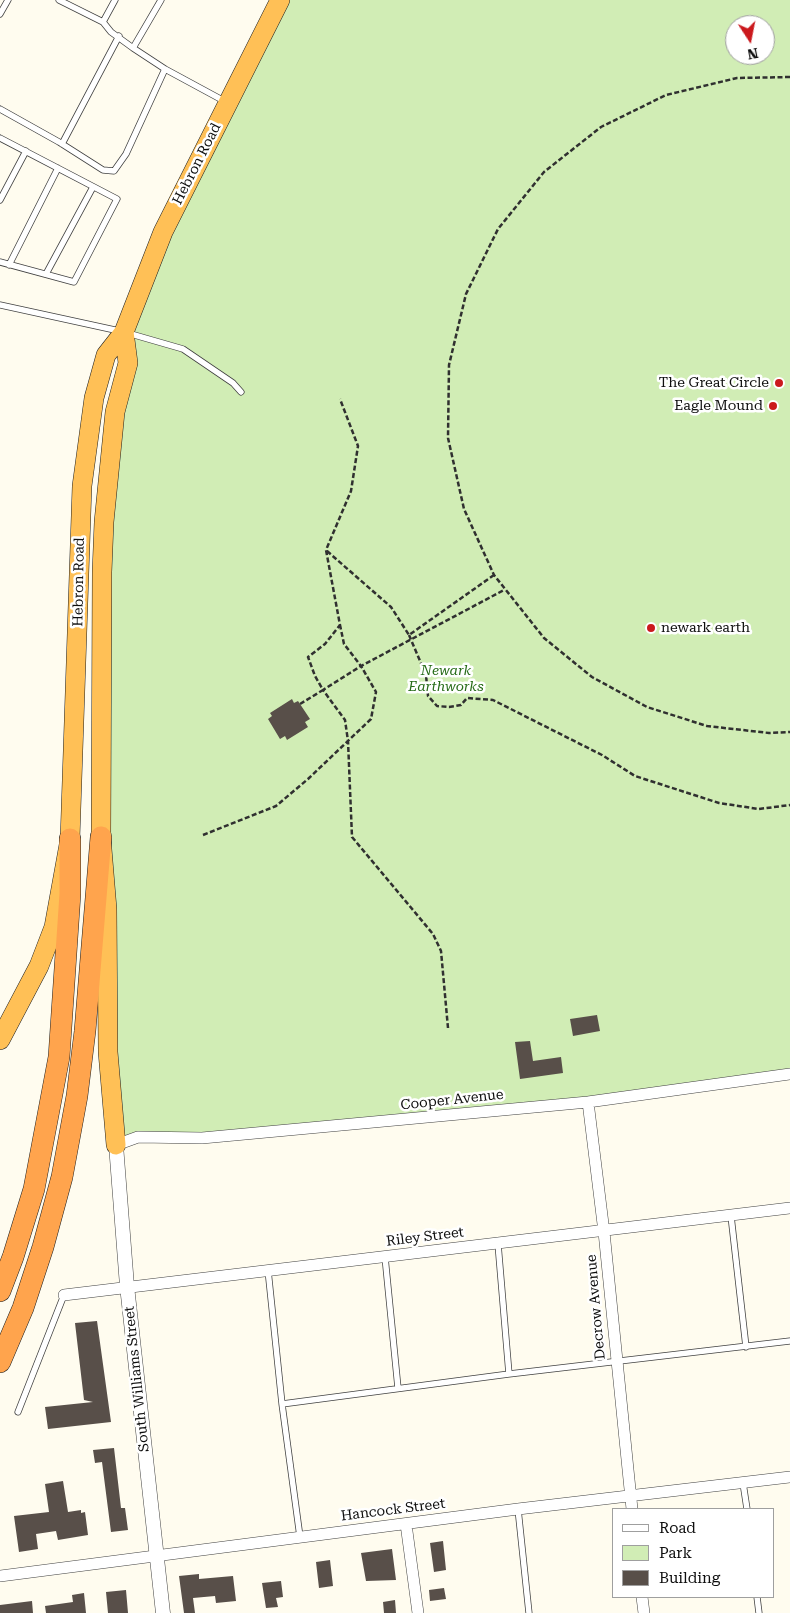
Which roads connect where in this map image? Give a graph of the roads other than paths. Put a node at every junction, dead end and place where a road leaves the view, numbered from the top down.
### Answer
1 (8, 0) edge
2 (59, 0) edge
3 (115, 0) edge
4 (161, 0) edge
5 (280, 0) edge
6 (0, 14) edge
7 (103, 22) junction
8 (119, 36) junction
9 (133, 48) junction
10 (165, 69) junction
11 (228, 103) junction
12 (0, 109) edge
13 (0, 138) edge
14 (62, 144) junction
15 (26, 152) junction
16 (58, 168) junction
17 (93, 187) junction
18 (0, 200) edge
19 (0, 262) edge
20 (9, 265) junction
21 (46, 274) junction
22 (0, 305) edge
23 (124, 332) junction
24 (241, 392) dead end
25 (101, 837) junction
26 (70, 839) junction
27 (0, 1040) edge
28 (790, 1074) edge
29 (588, 1102) junction
30 (116, 1145) junction
31 (790, 1208) edge
32 (731, 1216) junction
33 (604, 1232) junction
34 (498, 1244) junction
35 (385, 1258) junction
36 (268, 1270) junction
37 (127, 1286) junction
38 (0, 1291) edge
39 (64, 1295) joint
40 (790, 1341) edge
41 (746, 1347) junction
42 (616, 1361) junction
43 (0, 1362) edge
44 (509, 1374) junction
45 (398, 1388) junction
46 (282, 1404) junction
47 (18, 1412) dead end
48 (790, 1477) edge
49 (744, 1483) junction
50 (630, 1496) junction
51 (632, 1508) edge
52 (746, 1508) edge
53 (518, 1509) junction
54 (406, 1524) junction
55 (300, 1537) junction
56 (157, 1556) junction
57 (0, 1576) edge
58 (642, 1598) edge
59 (757, 1598) edge
60 (163, 1613) edge
61 (418, 1613) edge
62 (529, 1613) edge
63 (641, 1613) edge
64 (758, 1613) edge

1 - 6 lane
2 - 7 lane
3 - 7 lane
4 - 9 lane
5 - 11 highway, Hebron Road
7 - 8 lane
8 - 9 lane
8 - 14 lane
9 - 10 lane
10 - 11 lane
10 - 14 lane
11 - 23 highway, Hebron Road
12 - 14 lane
13 - 15 lane
15 - 16 lane
15 - 18 lane
16 - 17 lane
16 - 20 lane
17 - 21 lane
17 - 21 lane
19 - 20 lane
20 - 21 lane
22 - 23 lane
23 - 24 lane
23 - 25 highway, Hebron Road
23 - 26 highway, Hebron Road
25 - 30 highway, Hebron Road
25 - 43 highway
26 - 27 highway, Hebron Road
26 - 38 highway
28 - 29 street, Cooper Avenue
29 - 30 street, Cooper Avenue
29 - 33 street, Decrow Avenue
30 - 37 street, South Williams Street
31 - 32 street, Riley Street
32 - 33 street, Riley Street
32 - 41 lane
33 - 34 street, Riley Street
33 - 42 street, Decrow Avenue
34 - 35 street, Riley Street
34 - 44 lane
35 - 36 street, Riley Street
35 - 45 lane
36 - 37 street, Riley Street
36 - 46 lane
37 - 39 street, Riley Street
37 - 56 street, South Williams Street
39 - 47 lane
40 - 41 lane
41 - 42 lane
42 - 44 lane
42 - 50 street, Decrow Avenue
44 - 45 lane
45 - 46 lane
46 - 55 lane
48 - 49 street, Hancock Street
49 - 50 street, Hancock Street
49 - 52 lane
50 - 51 street, Decrow Avenue
50 - 53 street, Hancock Street
53 - 54 street, Hancock Street
53 - 62 lane
54 - 55 street, Hancock Street
54 - 61 street
55 - 56 street, Hancock Street
56 - 57 street, Hancock Street
56 - 60 street, South Williams Street
58 - 63 street
59 - 64 lane

